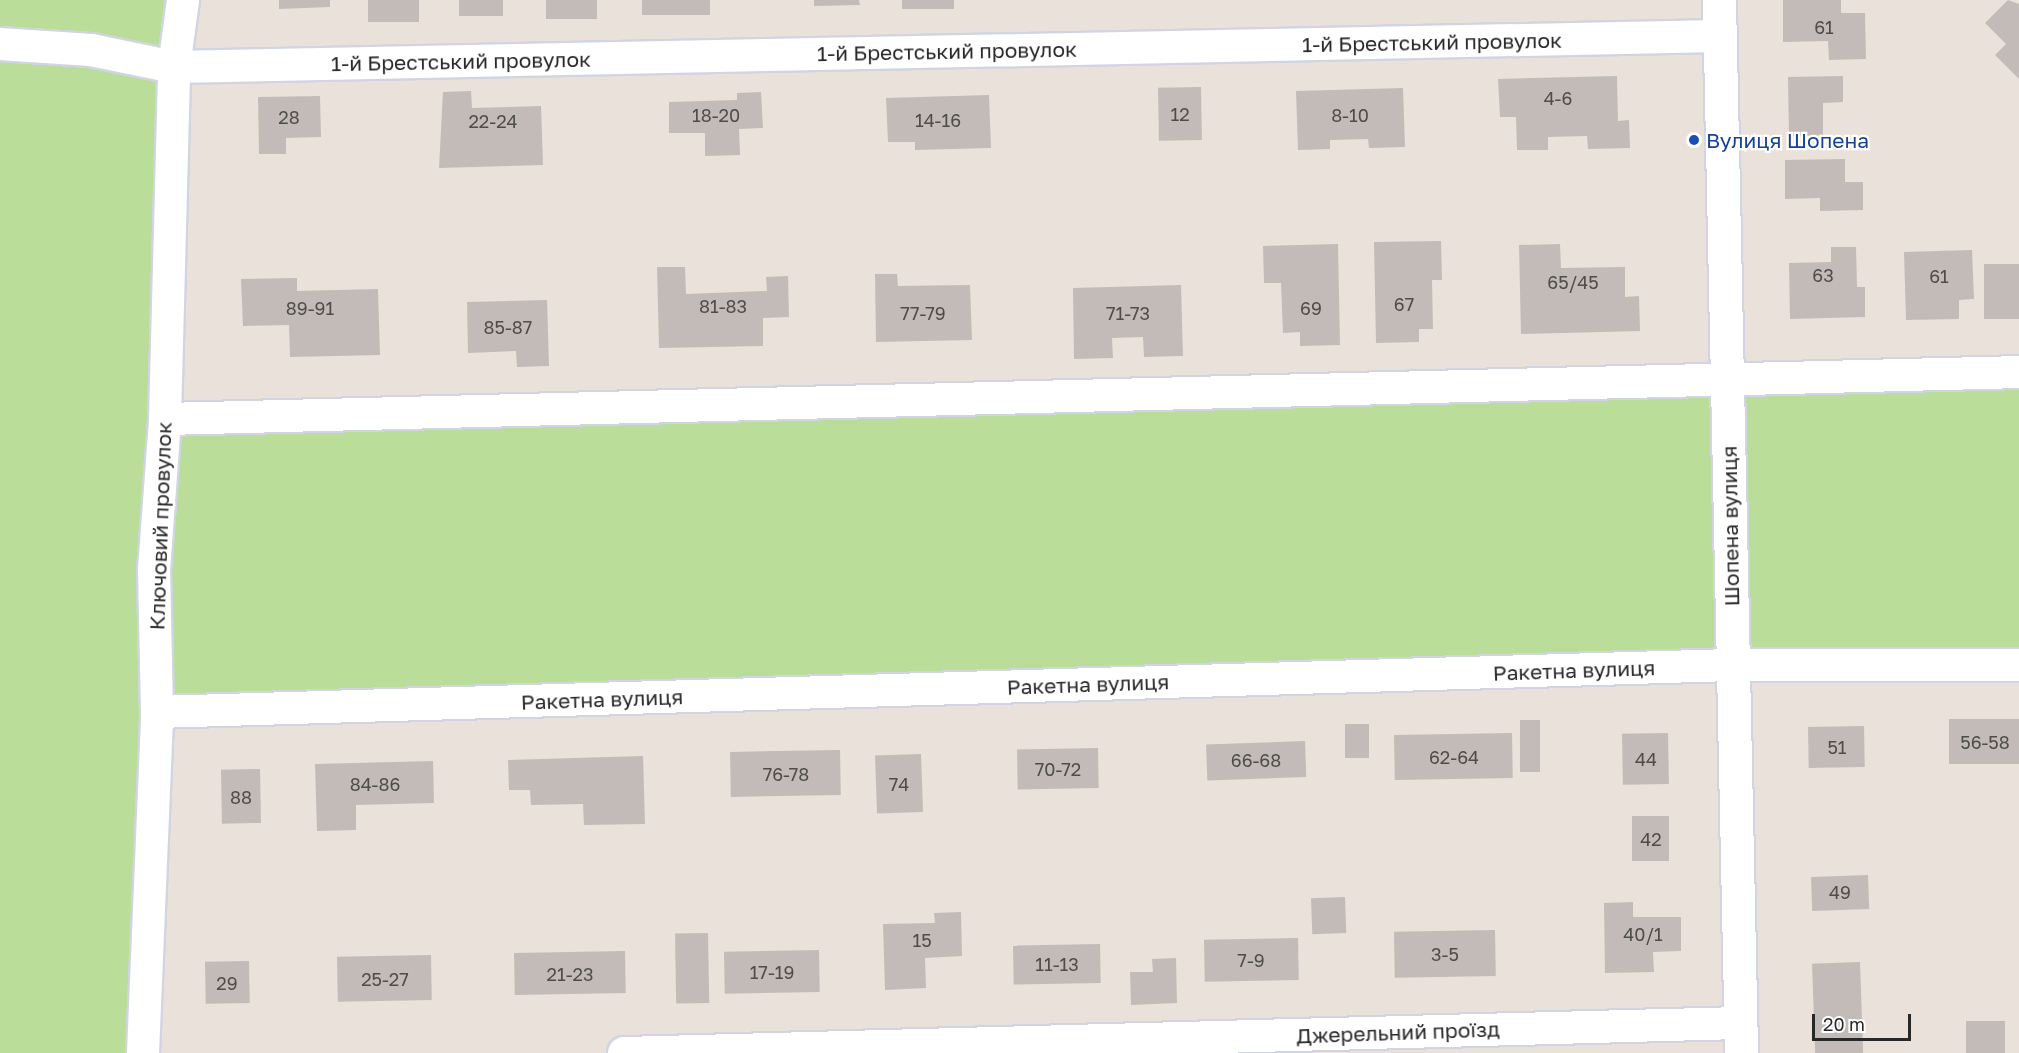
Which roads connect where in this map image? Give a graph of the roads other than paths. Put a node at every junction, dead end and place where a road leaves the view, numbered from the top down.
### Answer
1 (183, 0) edge
2 (1719, 0) edge
3 (1720, 36) junction
4 (0, 44) edge
5 (174, 67) junction
6 (2019, 372) edge
7 (1727, 380) junction
8 (165, 419) junction
9 (1733, 665) junction
10 (2019, 665) edge
11 (157, 712) junction
12 (1740, 1038) edge
13 (143, 1053) edge
14 (624, 1053) edge

1 - 5 street, Ключовий провулок
2 - 3 street, Шопена вулиця
3 - 5 street, 1-й Брестський провулок
3 - 7 street, Шопена вулиця
4 - 5 street, 1-й Брестський провулок
5 - 8 street, Ключовий провулок
6 - 7 street
7 - 8 street
7 - 9 street, Шопена вулиця
8 - 11 street, Ключовий провулок
9 - 10 street, Ракетна вулиця
9 - 11 street, Ракетна вулиця
9 - 12 street, Шопена вулиця
11 - 13 street, Ключовий провулок
12 - 14 street, Джерельний проїзд

